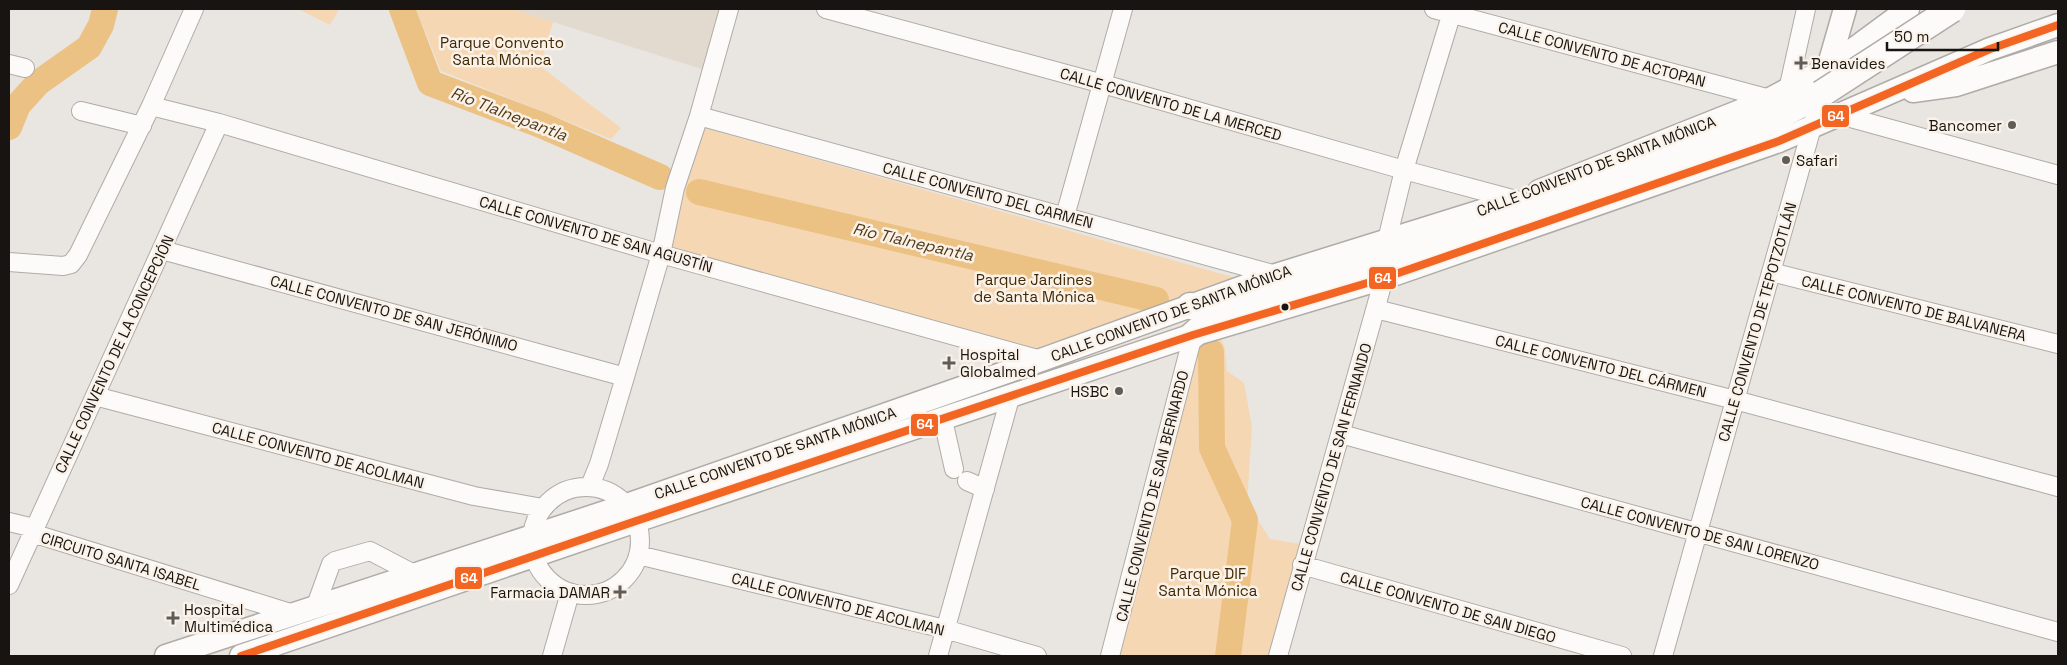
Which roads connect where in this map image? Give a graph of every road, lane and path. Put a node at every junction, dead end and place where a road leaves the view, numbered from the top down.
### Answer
1 (194, 9) edge
2 (730, 9) edge
3 (826, 9) edge
4 (1123, 9) edge
5 (1434, 9) edge
6 (1806, 9) edge
7 (1845, 9) edge
8 (1908, 9) edge
9 (1952, 9) edge
10 (1452, 11) edge
11 (2058, 25) edge
12 (2058, 52) edge
13 (1828, 68) junction
14 (1103, 84) junction
15 (1890, 94) junction
16 (1779, 95) junction
17 (152, 106) junction
18 (81, 111) dead end
19 (1840, 115) junction
20 (699, 116) junction
21 (219, 123) junction
22 (142, 126) junction
23 (1812, 127) junction
24 (1404, 170) junction
25 (2058, 176) edge
26 (1516, 200) junction
27 (1065, 216) junction
28 (162, 250) junction
29 (661, 254) junction
30 (1383, 260) junction
31 (9, 262) edge
32 (1771, 272) junction
33 (1276, 275) junction
34 (1190, 306) junction
35 (1376, 308) junction
36 (1220, 311) junction
37 (1193, 336) junction
38 (2058, 344) edge
39 (1041, 360) junction
40 (625, 377) junction
41 (95, 396) junction
42 (1010, 398) junction
43 (1735, 400) junction
44 (943, 420) junction
45 (1341, 434) junction
46 (590, 486) junction
47 (2058, 487) edge
48 (985, 489) junction
49 (543, 508) junction
50 (632, 513) junction
51 (9, 522) edge
52 (33, 531) junction
53 (1697, 533) junction
54 (533, 546) junction
55 (638, 556) junction
56 (1302, 565) junction
57 (414, 574) junction
58 (9, 585) edge
59 (570, 593) junction
60 (306, 612) junction
61 (945, 630) junction
62 (2058, 632) edge
63 (1614, 655) edge
64 (166, 656) edge
65 (241, 656) edge
66 (552, 656) edge
67 (938, 656) edge
68 (1037, 656) edge
69 (1110, 656) edge
70 (1278, 656) edge
71 (1663, 656) edge

1 - 17 street
2 - 20 street
3 - 14 street, CALLE CONVENTO DE LA MERCED
4 - 14 street
5 - 10 street, CALLE CONVENTO DE ACTOPAN
6 - 16 street
7 - 13 main road, CALLE CONVENTO DE TEPOTZOTLÁN
8 - 13 main road, CALLE CONVENTO DE SANTA MÓNICA
9 - 30 highway, bridge
10 - 16 street, CALLE CONVENTO DE ACTOPAN
10 - 24 street, CALLE CONVENTO DE SAN FERNANDO
11 - 15 main road, CALLE CONVENTO DE SANTA MÓNICA
12 - 15 main road, CALLE CONVENTO DE SANTA MÓNICA
13 - 16 main road, CALLE CONVENTO DE SANTA MÓNICA
13 - 23 street, CALLE CONVENTO DE TEPOTZOTLÁN
14 - 24 street, CALLE CONVENTO DE LA MERCED
14 - 27 street
15 - 19 main road, CALLE CONVENTO DE SANTA MÓNICA
16 - 26 main road, CALLE CONVENTO DE SANTA MÓNICA
17 - 21 street, CALLE CONVENTO DE SAN AGUSTÍN
17 - 22 street
18 - 22 street
19 - 23 main road, CALLE CONVENTO DE SANTA MÓNICA
19 - 25 street
20 - 27 street, CALLE CONVENTO DEL CARMEN
20 - 29 street
21 - 28 street, CALLE CONVENTO DE LA CONCEPCIÓN
21 - 29 street, CALLE CONVENTO DE SAN AGUSTÍN
22 - 31 street
23 - 30 main road, CALLE CONVENTO DE SANTA MÓNICA
23 - 32 street, CALLE CONVENTO DE TEPOTZOTLÁN
24 - 26 street, CALLE CONVENTO DE LA MERCED
24 - 30 street, CALLE CONVENTO DE SAN FERNANDO
26 - 30 main road, CALLE CONVENTO DE SANTA MÓNICA
27 - 33 street, CALLE CONVENTO DEL CARMEN
28 - 40 street, CALLE CONVENTO DE SAN JERÓNIMO
28 - 41 street, CALLE CONVENTO DE LA CONCEPCIÓN
29 - 39 street, CALLE CONVENTO DE SAN AGUSTÍN
29 - 40 street
30 - 33 main road, CALLE CONVENTO DE SANTA MÓNICA
30 - 35 street, CALLE CONVENTO DE SAN FERNANDO
30 - 36 highway
30 - 37 main road, CALLE CONVENTO DE SANTA MÓNICA
32 - 38 street, CALLE CONVENTO DE BALVANERA
32 - 43 street, CALLE CONVENTO DE TEPOTZOTLÁN
33 - 34 main road, CALLE CONVENTO DE SANTA MÓNICA
34 - 36 highway
34 - 39 main road, CALLE CONVENTO DE SANTA MÓNICA
35 - 43 street, CALLE CONVENTO DEL CÁRMEN
35 - 45 street, CALLE CONVENTO DE SAN FERNANDO
36 - 37 highway
37 - 42 main road, CALLE CONVENTO DE SANTA MÓNICA
37 - 69 street, CALLE CONVENTO DE SAN BERNARDO
39 - 50 main road, CALLE CONVENTO DE SANTA MÓNICA
40 - 46 street
41 - 49 street, CALLE CONVENTO DE ACOLMAN
41 - 52 street, CALLE CONVENTO DE LA CONCEPCIÓN
42 - 44 main road, CALLE CONVENTO DE SANTA MÓNICA
42 - 48 street
43 - 47 street, CALLE CONVENTO DEL CÁRMEN
43 - 53 street, CALLE CONVENTO DE TEPOTZOTLÁN
44 - 48 street
44 - 50 main road, CALLE CONVENTO DE SANTA MÓNICA
45 - 53 street, CALLE CONVENTO DE SAN LORENZO
45 - 56 street, CALLE CONVENTO DE SAN FERNANDO
46 - 49 street
46 - 50 street
48 - 61 street
49 - 54 street
50 - 54 main road, CALLE CONVENTO DE SANTA MÓNICA
50 - 55 street
51 - 52 street, CIRCUITO SANTA ISABEL
52 - 58 street, CALLE CONVENTO DE LA CONCEPCIÓN
52 - 60 street, CIRCUITO SANTA ISABEL
53 - 62 street, CALLE CONVENTO DE SAN LORENZO
53 - 71 street, CALLE CONVENTO DE TEPOTZOTLÁN
54 - 57 main road, CALLE CONVENTO DE SANTA MÓNICA
54 - 59 street
54 - 65 main road, CALLE CONVENTO DE SANTA MÓNICA
55 - 59 street
55 - 61 street, CALLE CONVENTO DE ACOLMAN
56 - 63 street, CALLE CONVENTO DE SAN DIEGO
56 - 70 street, CALLE CONVENTO DE SAN FERNANDO
57 - 60 main road, CALLE CONVENTO DE SANTA MÓNICA
57 - 60 street
59 - 66 street
60 - 64 main road, CALLE CONVENTO DE SANTA MÓNICA
61 - 67 street
61 - 68 street, CALLE CONVENTO DE ACOLMAN

